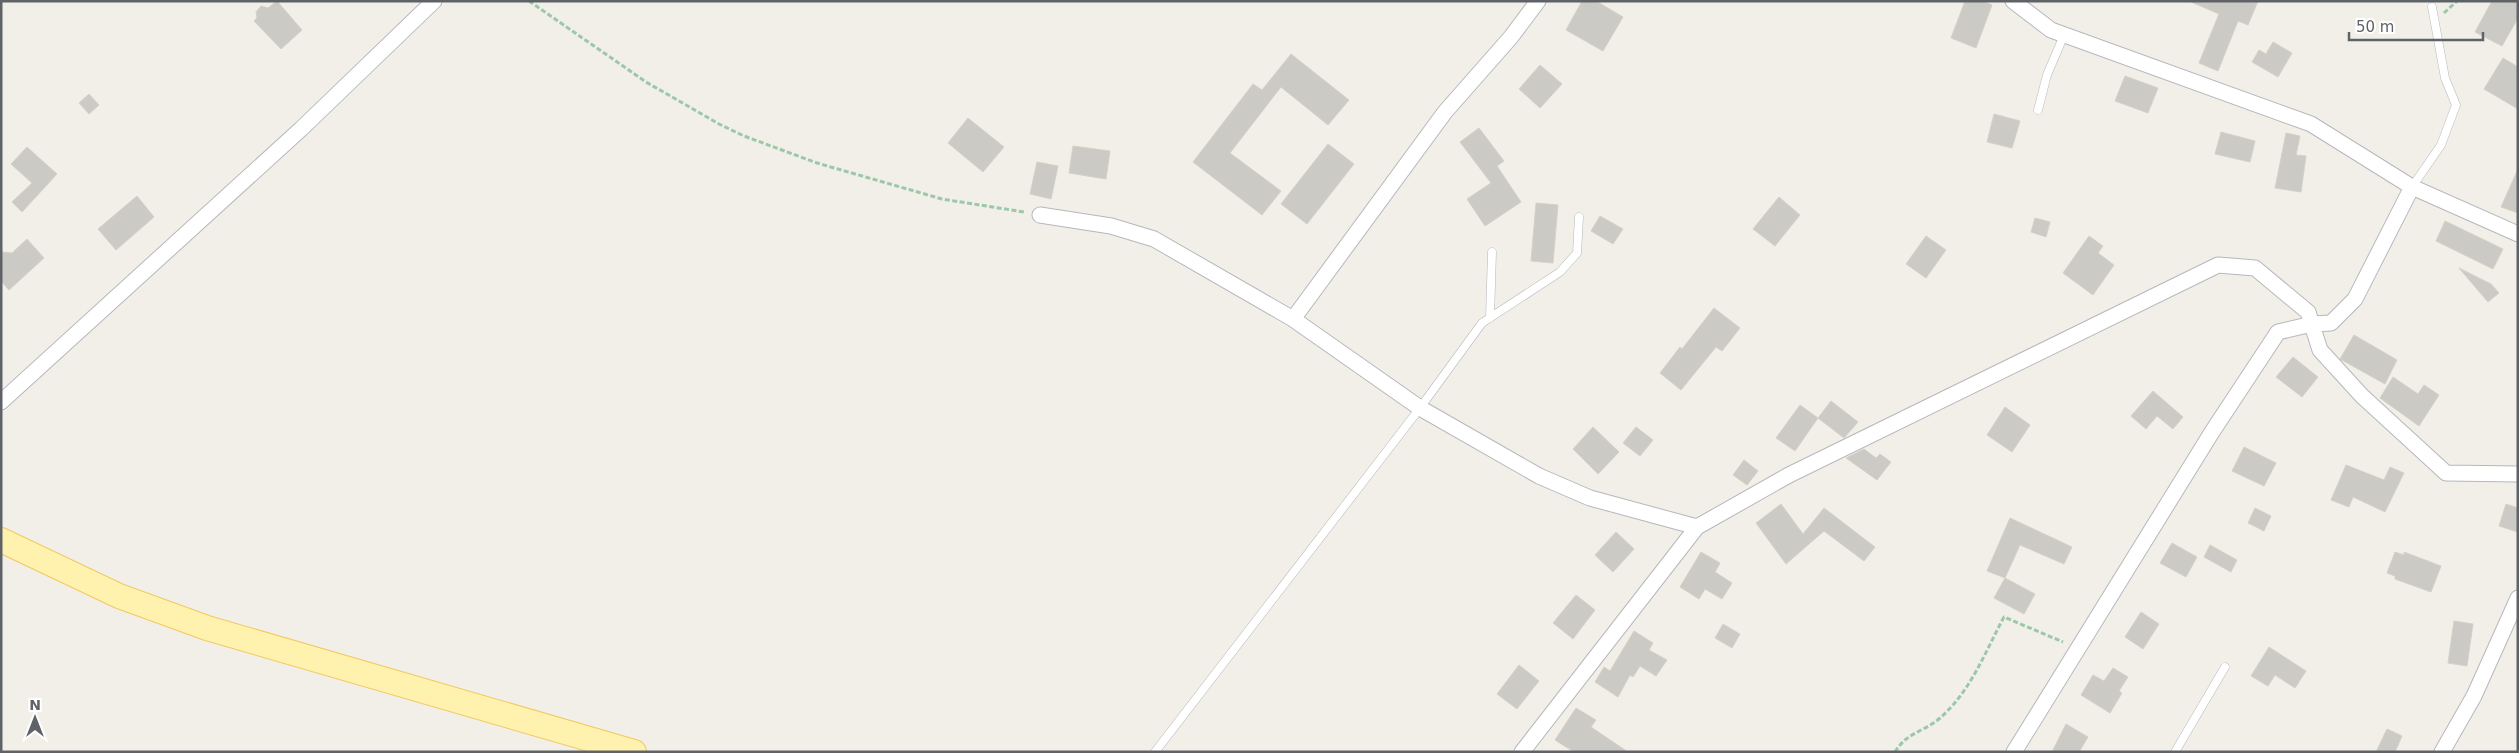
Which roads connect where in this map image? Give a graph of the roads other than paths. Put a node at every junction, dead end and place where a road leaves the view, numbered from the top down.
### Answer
1 (434, 1) edge
2 (1538, 1) edge
3 (2013, 1) edge
4 (2432, 7) dead end
5 (2064, 35) junction
6 (2038, 110) dead end
7 (2412, 188) junction
8 (1040, 215) road end
9 (1579, 217) dead end
10 (2518, 234) edge
11 (1492, 252) dead end
12 (1490, 318) junction
13 (1293, 319) junction
14 (2312, 324) junction
15 (1, 402) edge
16 (1420, 408) junction
17 (2518, 474) edge
18 (1697, 527) junction
19 (1, 540) edge
20 (2518, 598) edge
21 (2225, 667) dead end
22 (634, 752) edge
23 (1155, 752) edge
24 (1522, 752) edge
25 (2014, 752) edge
26 (2175, 752) edge
27 (2442, 752) edge

1 - 15 street
2 - 13 street
3 - 5 street
4 - 7 lane
5 - 6 lane
5 - 7 street
7 - 10 street
7 - 14 street
8 - 13 street
9 - 12 lane
11 - 12 lane
12 - 16 lane
13 - 16 street
14 - 17 street
14 - 18 street
14 - 25 street
16 - 18 street
16 - 23 lane
18 - 24 street
19 - 22 main road
20 - 27 street
21 - 26 lane

